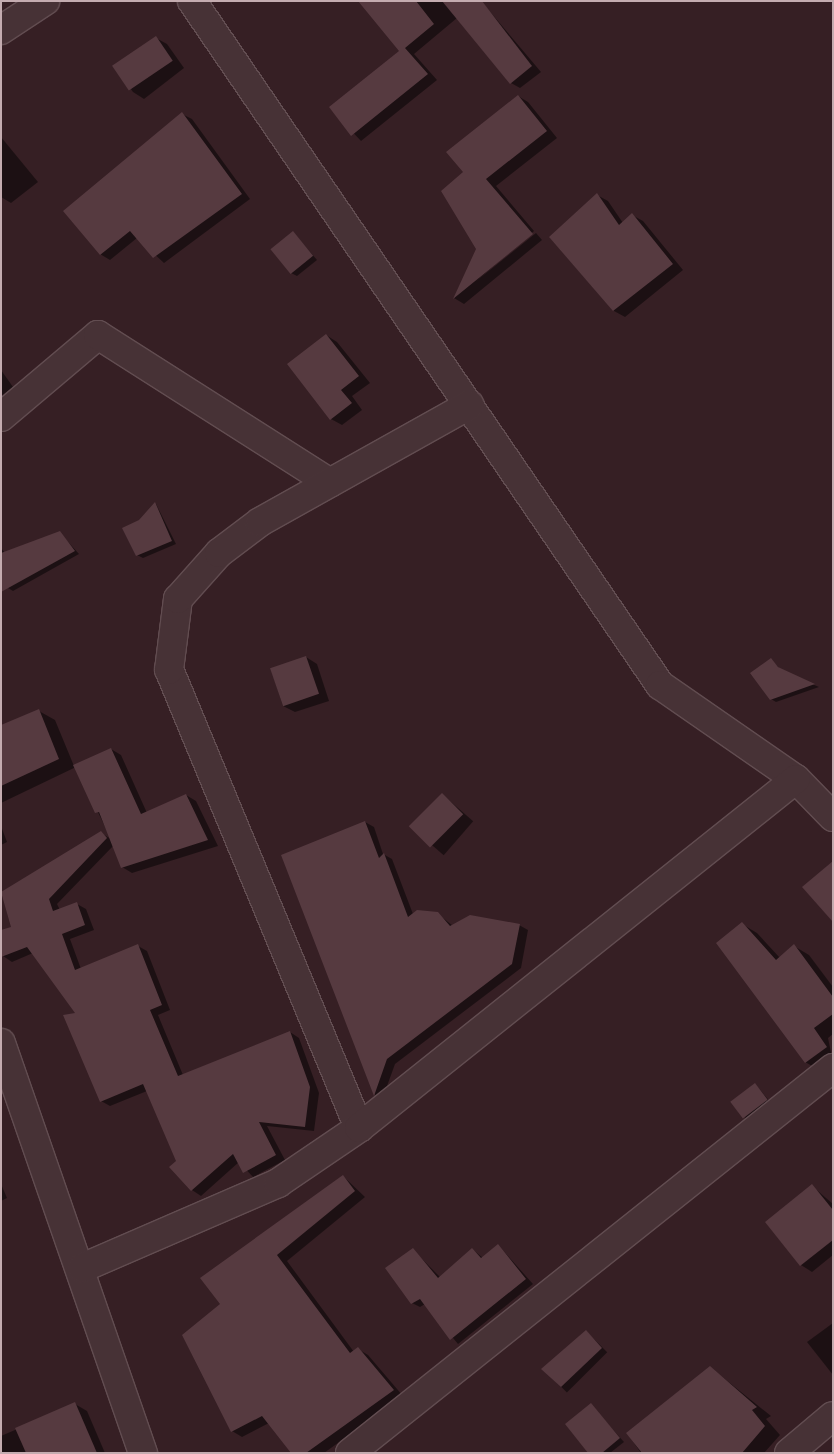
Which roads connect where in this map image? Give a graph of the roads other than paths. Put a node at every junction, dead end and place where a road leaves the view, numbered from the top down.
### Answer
1 (45, 1) edge
2 (192, 1) edge
3 (1, 30) edge
4 (469, 405) junction
5 (1, 417) edge
6 (330, 483) junction
7 (796, 780) junction
8 (833, 817) edge
9 (1, 1043) edge
10 (833, 1068) edge
11 (360, 1128) junction
12 (82, 1268) junction
13 (833, 1416) edge
14 (143, 1453) edge
15 (350, 1453) edge
16 (788, 1453) edge

1 - 3 street
2 - 4 street
4 - 6 street
4 - 7 street
5 - 6 street
6 - 11 street
7 - 8 street
7 - 11 street
9 - 12 street
10 - 15 street
11 - 12 street
12 - 14 street
13 - 16 street

